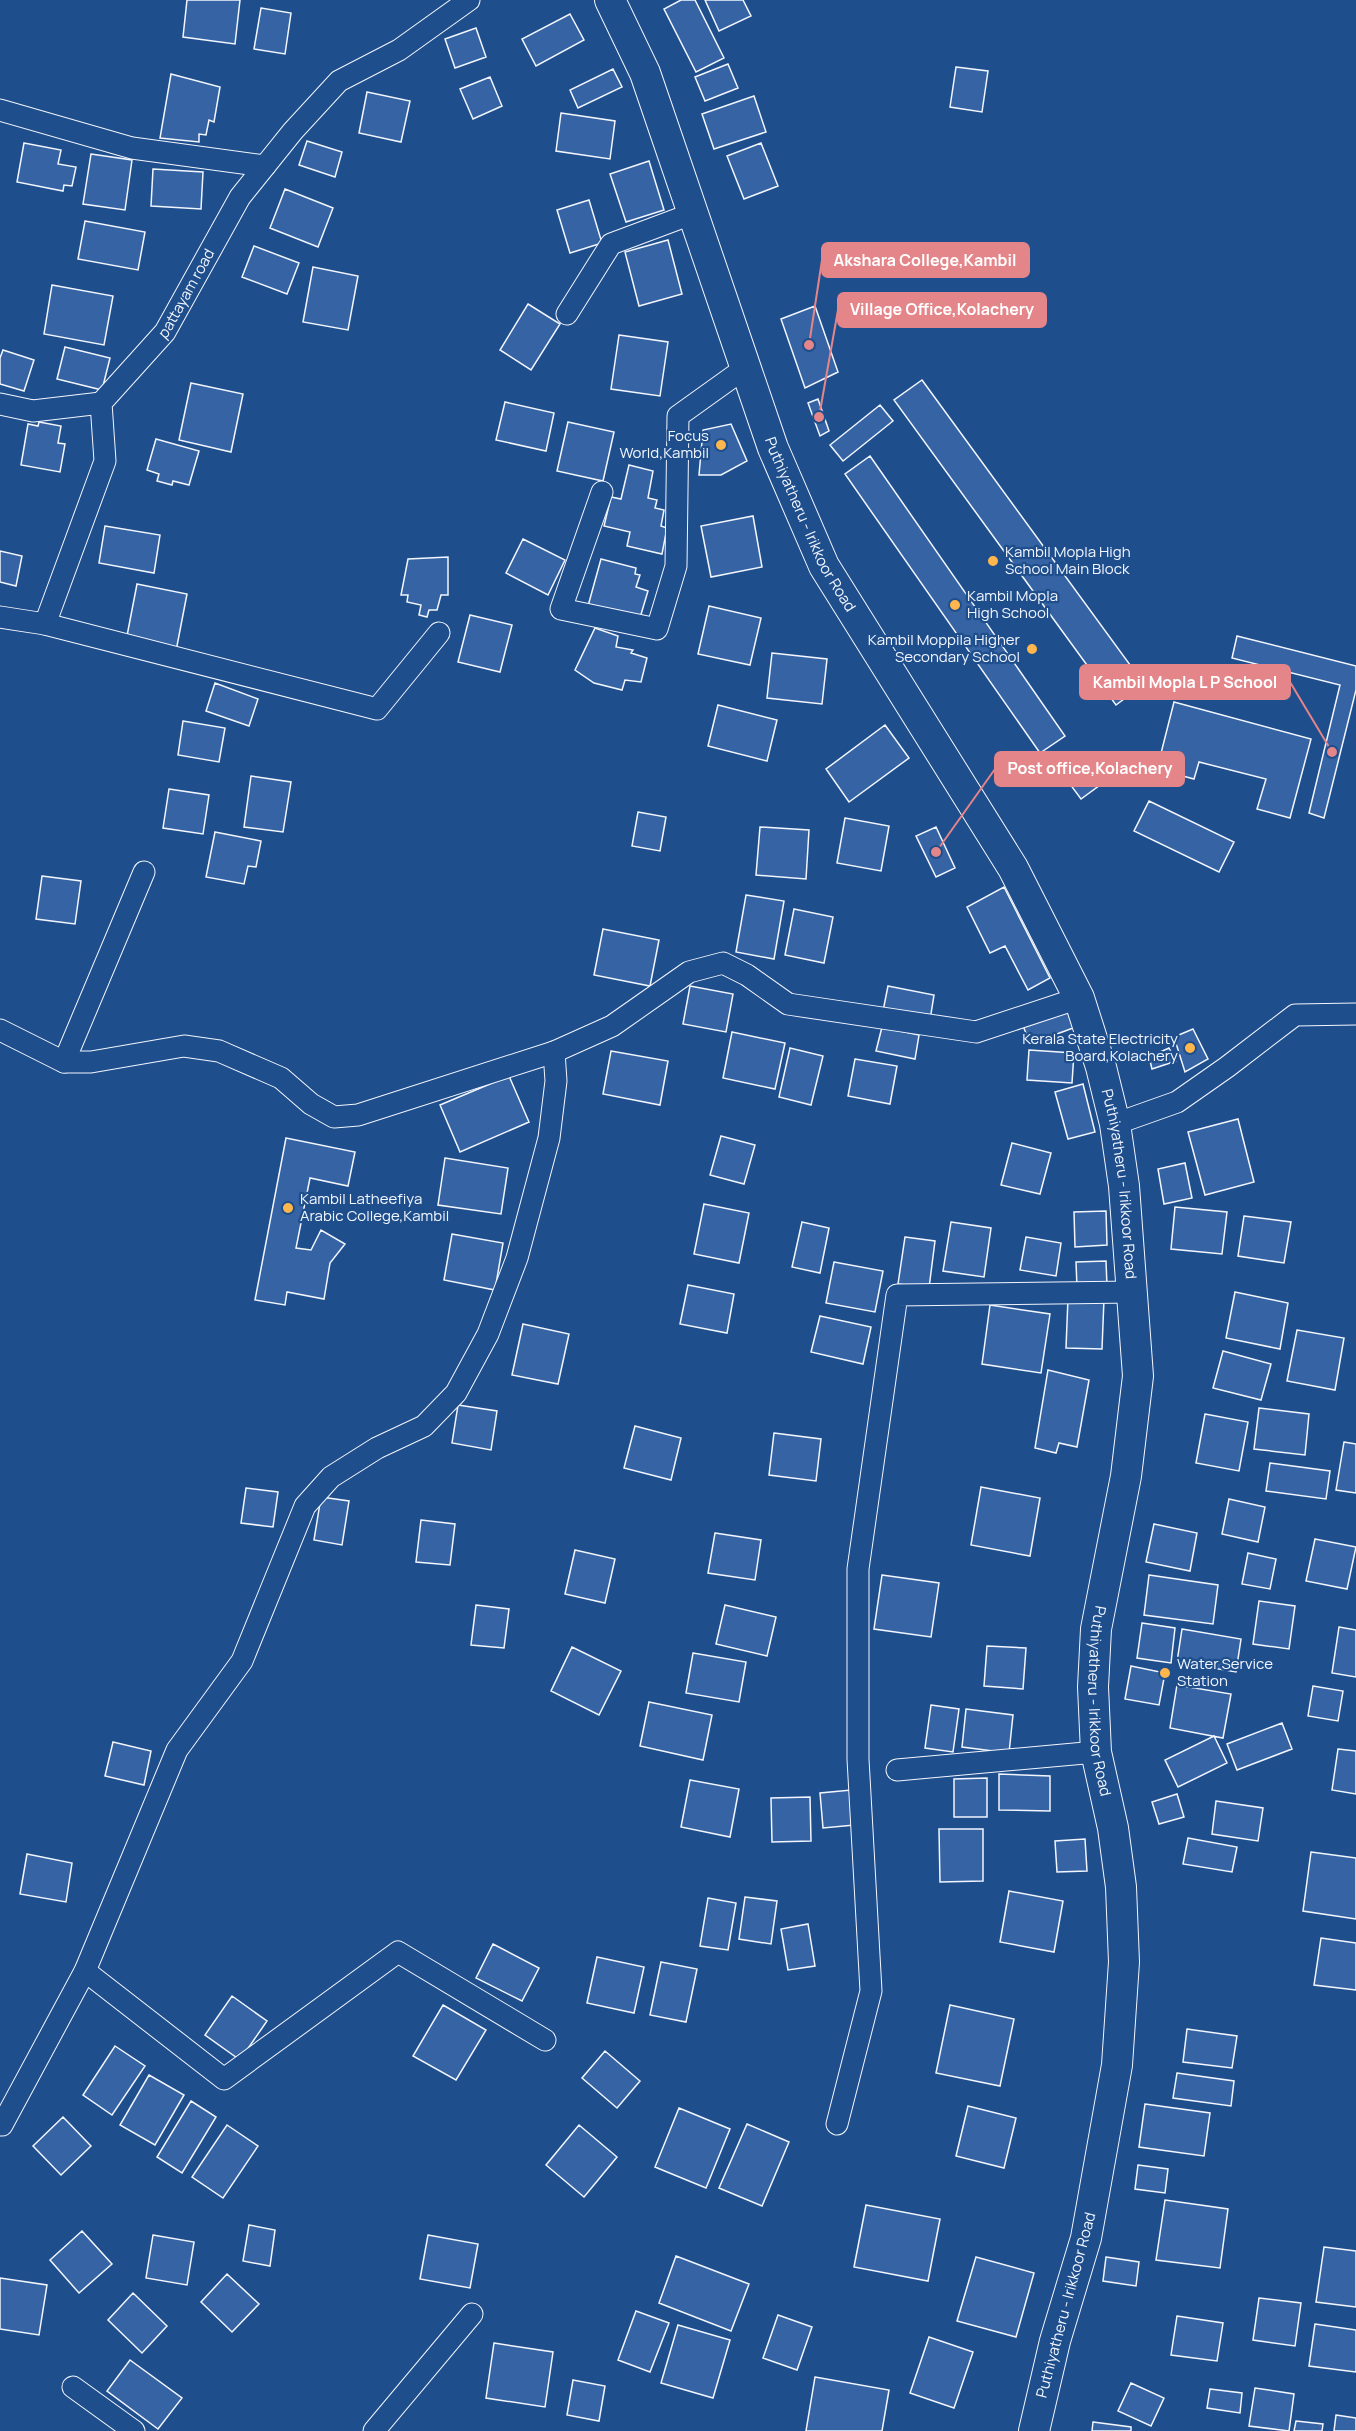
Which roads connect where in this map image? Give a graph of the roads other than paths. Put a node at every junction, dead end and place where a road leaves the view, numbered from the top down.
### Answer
1 (469, 0) edge
2 (610, 0) edge
3 (0, 110) edge
4 (265, 166) junction
5 (694, 213) junction
6 (567, 314) dead end
7 (745, 368) junction
8 (101, 403) junction
9 (0, 404) edge
10 (602, 492) dead end
11 (0, 617) edge
12 (45, 624) junction
13 (439, 633) dead end
14 (144, 872) dead end
15 (1079, 998) junction
16 (1356, 1014) edge
17 (0, 1030) edge
18 (554, 1052) junction
19 (64, 1062) junction
20 (1115, 1124) junction
21 (1133, 1292) junction
22 (1096, 1752) junction
23 (897, 1770) dead end
24 (85, 1971) junction
25 (545, 2040) dead end
26 (837, 2124) dead end
27 (0, 2125) edge
28 (472, 2314) dead end
29 (73, 2387) dead end
30 (134, 2431) edge
31 (374, 2431) edge
32 (1034, 2431) edge

1 - 4 street, pattayam road
2 - 5 main road, Puthiyatheru - Irikkoor Road
3 - 4 street
4 - 8 street, pattayam road
5 - 6 street
5 - 7 main road, Puthiyatheru - Irikkoor Road
7 - 10 street
7 - 15 main road, Puthiyatheru - Irikkoor Road
8 - 9 street
8 - 12 street
11 - 12 street
12 - 13 street
14 - 19 street
15 - 18 street
15 - 20 main road, Puthiyatheru - Irikkoor Road
16 - 20 street
17 - 19 street
18 - 19 street
18 - 24 street
20 - 21 main road, Puthiyatheru - Irikkoor Road
21 - 22 main road, Puthiyatheru - Irikkoor Road
21 - 26 street
22 - 23 street
22 - 32 main road, Puthiyatheru - Irikkoor Road
24 - 25 street
24 - 27 street
28 - 31 street
29 - 30 street

